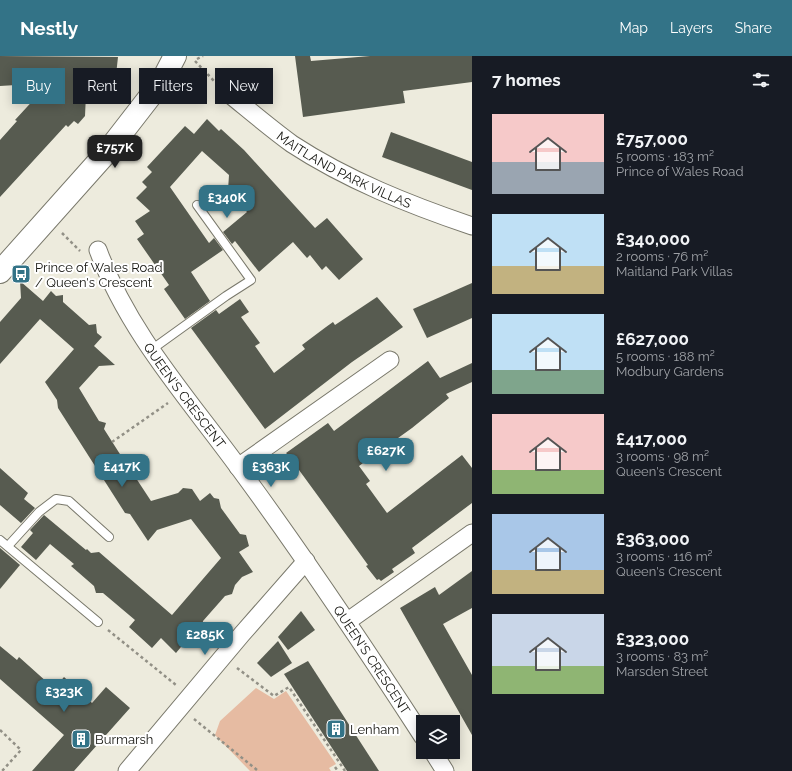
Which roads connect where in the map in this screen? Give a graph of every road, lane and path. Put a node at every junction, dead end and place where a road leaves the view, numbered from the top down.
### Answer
1 (203, 56) edge
2 (189, 59) edge
3 (215, 83) edge
4 (242, 104) edge
5 (197, 205) dead end
6 (472, 226) edge
7 (58, 229) dead end
8 (98, 250) joint
9 (0, 272) edge
10 (151, 350) junction
11 (390, 360) dead end
12 (181, 394) junction
13 (112, 442) dead end
14 (238, 467) junction
15 (472, 533) edge
16 (109, 537) dead end
17 (0, 540) edge
18 (8, 546) junction
19 (306, 562) junction
20 (348, 621) junction
21 (98, 622) joint
22 (223, 657) junction
23 (186, 702) junction
24 (416, 726) edge
25 (0, 730) edge
26 (437, 759) edge
27 (335, 767) dead end
28 (2, 771) edge
29 (127, 771) edge
30 (256, 771) edge
31 (338, 771) edge
32 (345, 771) edge
33 (445, 771) edge

1 - 2 path
2 - 3 path
2 - 9 street
4 - 6 street, MAITLAND PARK VILLAS
5 - 10 lane
7 - 8 path
8 - 10 street, QUEEN'S CRESCENT
10 - 12 street, QUEEN'S CRESCENT
11 - 14 street
12 - 13 path
12 - 14 street, QUEEN'S CRESCENT
14 - 19 street, QUEEN'S CRESCENT
15 - 20 street
16 - 18 lane
17 - 18 lane
18 - 21 lane
19 - 20 street, QUEEN'S CRESCENT
19 - 22 street
20 - 24 street, QUEEN'S CRESCENT
21 - 23 path
22 - 23 street
22 - 32 path
23 - 29 street
23 - 30 path
25 - 28 path
26 - 33 street
27 - 31 path

